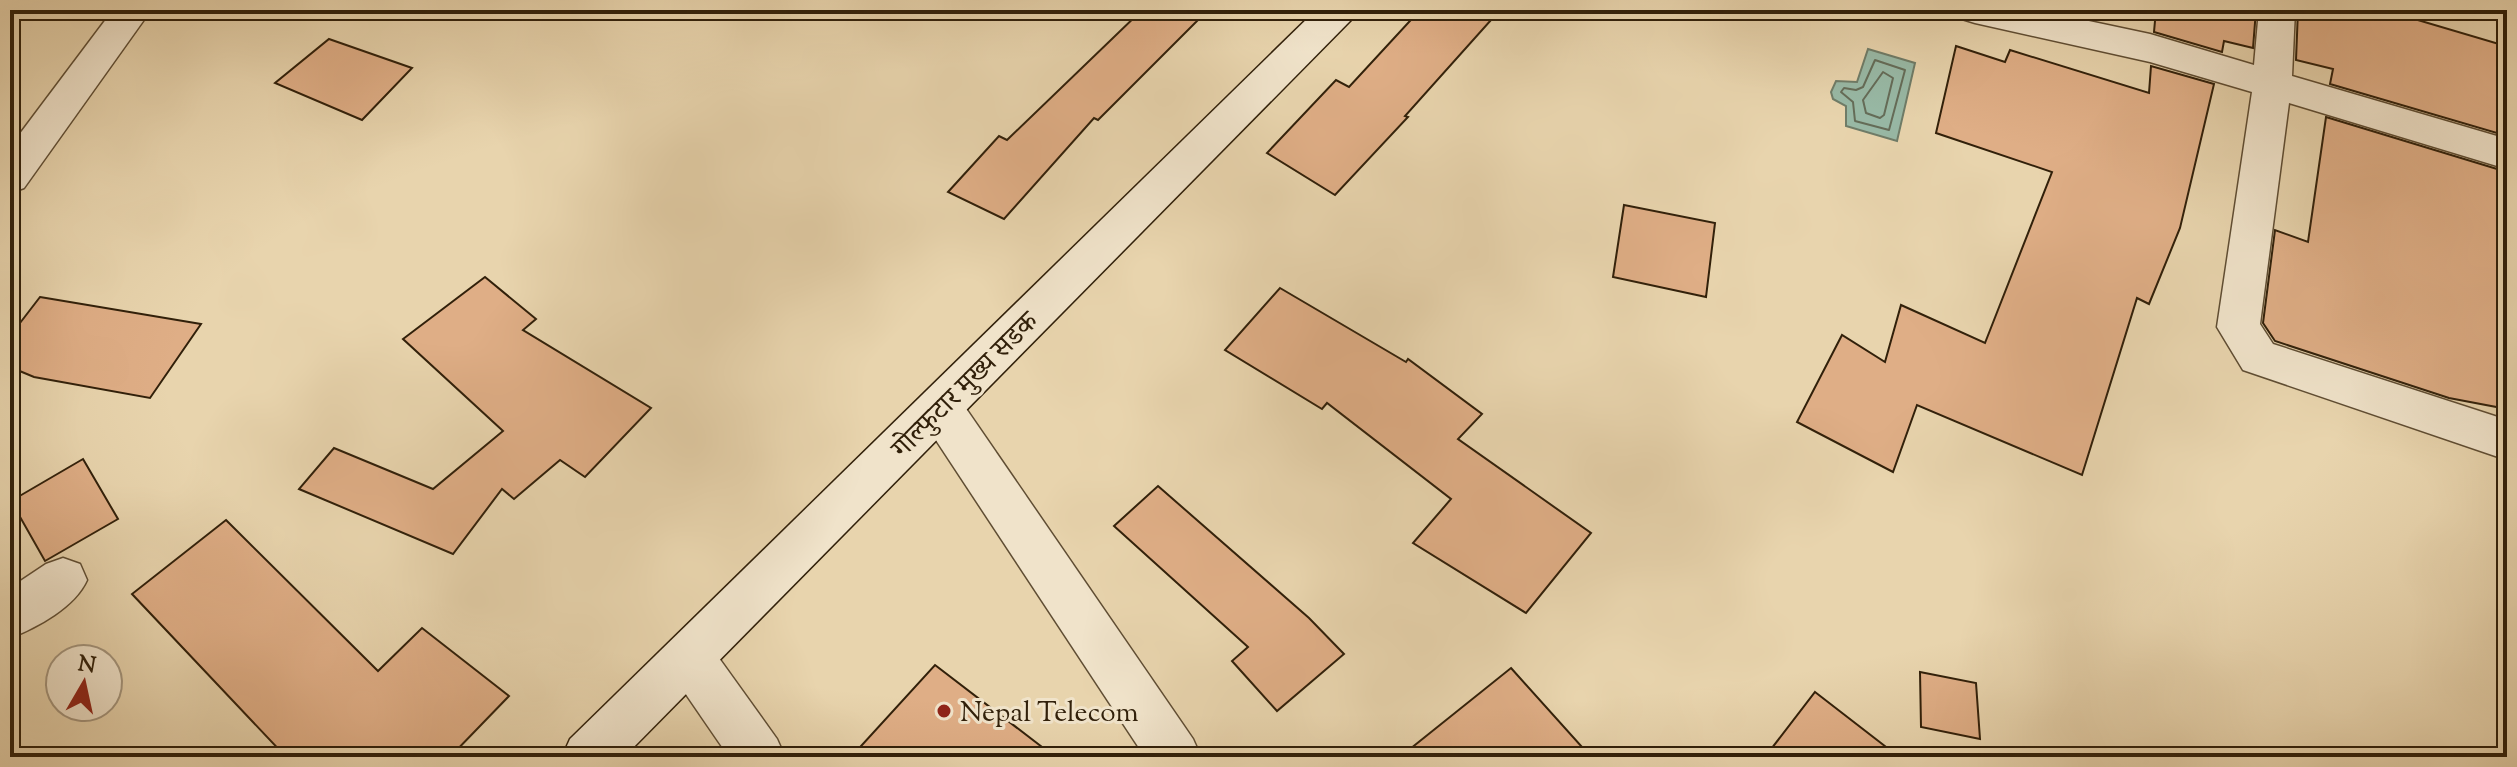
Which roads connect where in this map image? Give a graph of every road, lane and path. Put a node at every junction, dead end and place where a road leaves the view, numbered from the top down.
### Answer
1 (133, 10) edge
2 (1339, 10) edge
3 (2277, 10) edge
4 (1984, 11) edge
5 (2272, 84) junction
6 (2507, 154) edge
7 (10, 177) edge
8 (940, 408) junction
9 (2507, 440) edge
10 (63, 580) dead end
11 (10, 615) edge
12 (689, 657) junction
13 (588, 757) edge
14 (759, 757) edge
15 (1175, 757) edge

1 - 7 street
2 - 8 street, गोल्फुटार मुख्य सडक
3 - 5 street
4 - 5 street
5 - 6 street
5 - 9 street
8 - 12 street, गोल्फुटार मुख्य सडक
8 - 15 street
10 - 11 street
12 - 13 street, गोल्फुटार मुख्य सडक
12 - 14 street

